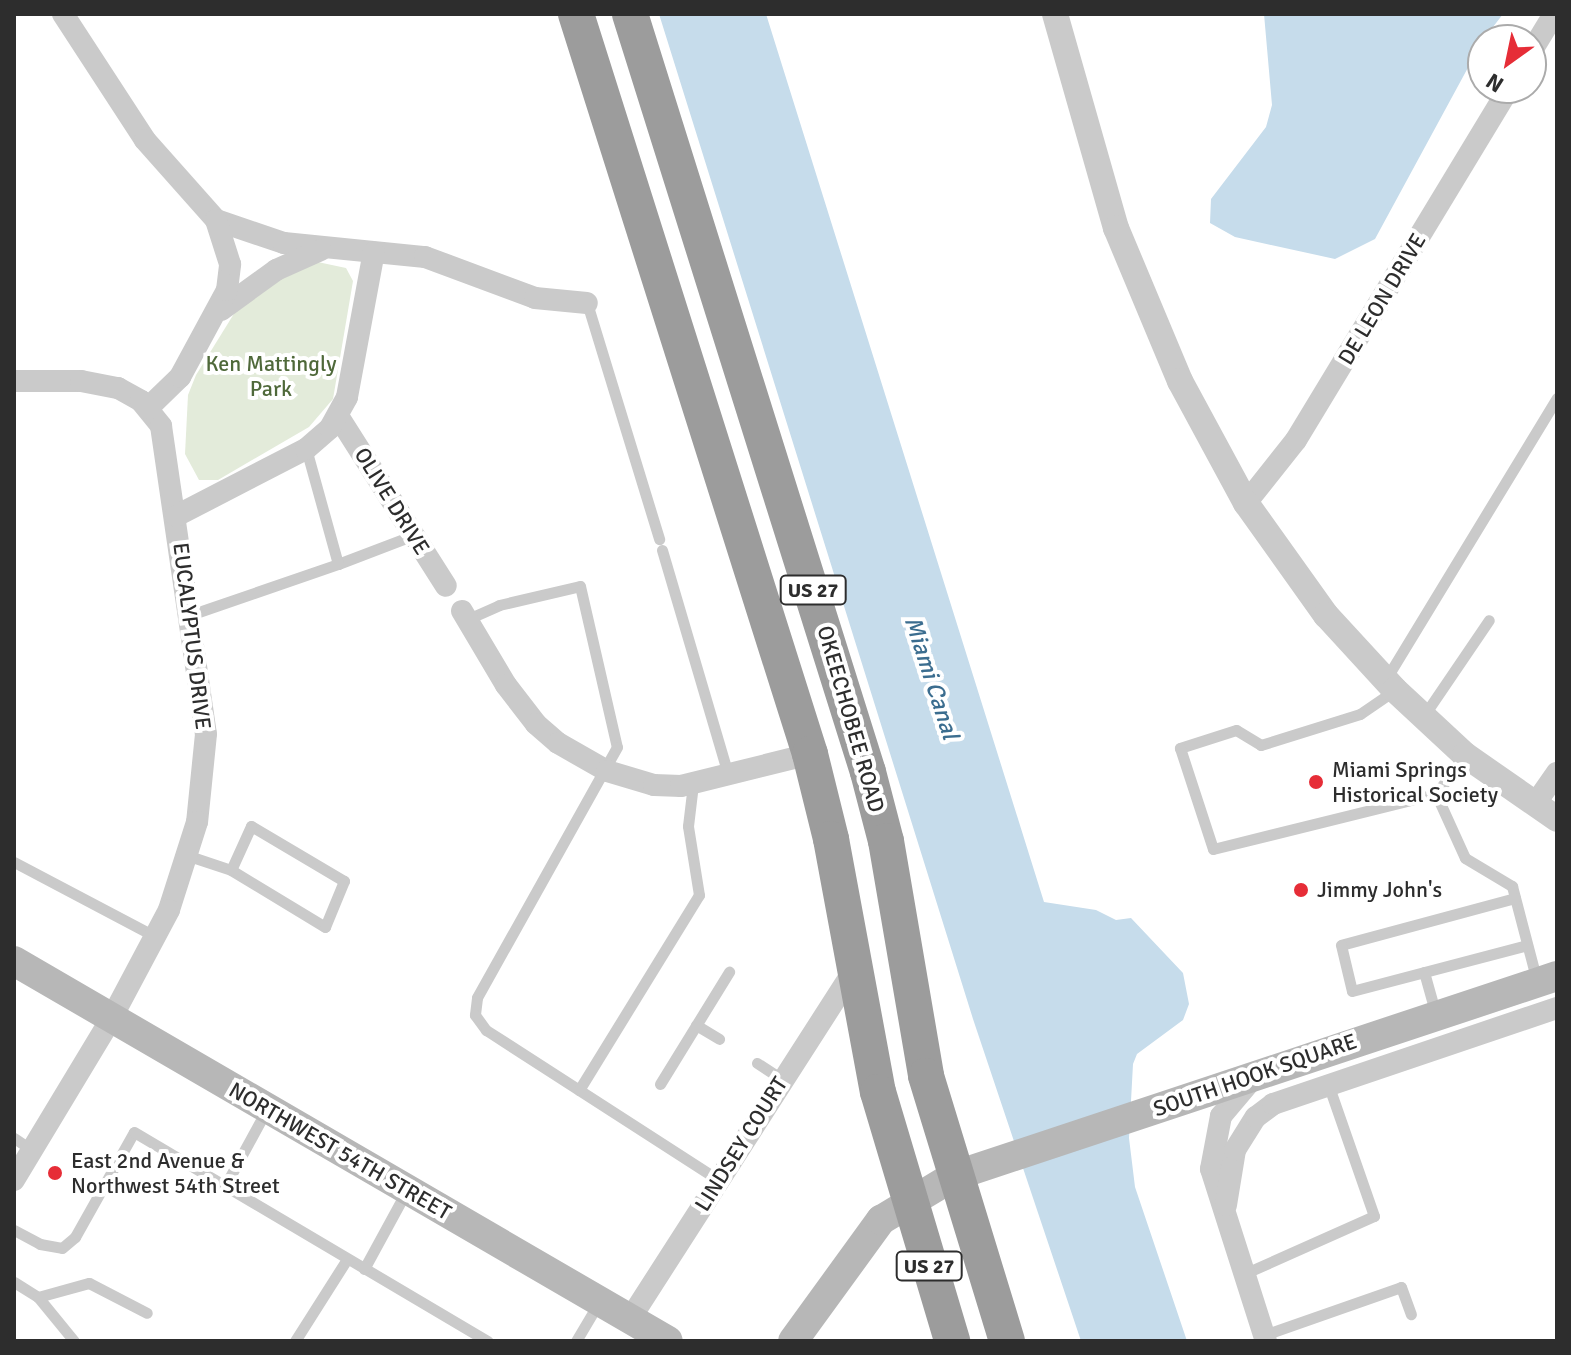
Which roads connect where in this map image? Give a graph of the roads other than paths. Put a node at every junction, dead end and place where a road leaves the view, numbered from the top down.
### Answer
1 (63, 14) edge
2 (576, 14) edge
3 (630, 14) edge
4 (1055, 14) edge
5 (1499, 104) edge
6 (216, 220) junction
7 (326, 248) junction
8 (374, 252) junction
9 (587, 303) joint
10 (218, 311) junction
11 (14, 381) edge
12 (1557, 398) edge
13 (148, 408) junction
14 (338, 416) junction
15 (306, 449) junction
16 (1246, 503) junction
17 (176, 516) junction
18 (414, 535) junction
19 (338, 564) junction
20 (446, 586) dead end
21 (190, 615) junction
22 (465, 615) joint
23 (1489, 620) dead end
24 (1390, 685) junction
25 (1423, 717) junction
26 (810, 754) junction
27 (1465, 755) junction
28 (607, 771) junction
29 (1557, 773) edge
30 (728, 774) junction
31 (693, 784) junction
32 (1436, 794) junction
33 (1535, 804) junction
34 (1557, 819) edge
35 (1557, 837) edge
36 (189, 856) junction
37 (14, 862) edge
38 (231, 870) junction
39 (1515, 898) junction
40 (156, 937) junction
41 (1527, 945) junction
42 (14, 961) edge
43 (855, 969) junction
44 (729, 972) dead end
45 (1424, 972) junction
46 (1551, 977) edge
47 (1557, 1008) edge
48 (1436, 1015) junction
49 (111, 1019) junction
50 (696, 1025) junction
51 (719, 1039) dead end
52 (1444, 1046) junction
53 (757, 1063) dead end
54 (1257, 1073) junction
55 (782, 1079) junction
56 (1328, 1082) junction
57 (660, 1084) dead end
58 (579, 1090) junction
59 (267, 1109) junction
60 (23, 1144) edge
61 (954, 1176) junction
62 (14, 1180) edge
63 (719, 1180) junction
64 (225, 1186) junction
65 (408, 1190) junction
66 (908, 1201) junction
67 (1226, 1205) junction
68 (14, 1230) edge
69 (347, 1259) junction
70 (364, 1269) junction
71 (1246, 1273) junction
72 (14, 1282) edge
73 (38, 1297) junction
74 (600, 1302) junction
75 (147, 1313) dead end
76 (1411, 1314) dead end
77 (630, 1319) junction
78 (1265, 1338) edge
79 (74, 1341) edge
80 (295, 1341) edge
81 (488, 1341) edge
82 (576, 1341) edge
83 (668, 1341) edge
84 (793, 1341) edge
85 (952, 1341) edge
86 (1007, 1341) edge

1 - 6 street
2 - 26 highway, US 27
3 - 61 highway, OKEECHOBEE ROAD / US 27
4 - 16 street
5 - 16 street, DE LEON DRIVE
6 - 7 street
6 - 10 street
7 - 8 street
7 - 10 street
8 - 9 street
8 - 14 street
9 - 30 lane
10 - 13 street
11 - 13 street
12 - 24 lane
13 - 17 street, EUCALYPTUS DRIVE
14 - 15 street
14 - 18 street, OLIVE DRIVE
15 - 17 street
15 - 19 lane
16 - 24 street
17 - 21 street, EUCALYPTUS DRIVE
18 - 19 lane
18 - 20 street, OLIVE DRIVE
19 - 21 lane
21 - 36 street, EUCALYPTUS DRIVE
22 - 28 street
22 - 28 lane
23 - 25 lane
24 - 25 street
24 - 32 lane
25 - 27 street
26 - 30 street
26 - 43 highway, US 27
27 - 32 lane
27 - 33 street
28 - 31 street
28 - 58 lane
29 - 33 street
30 - 31 street
31 - 58 lane
32 - 39 lane
33 - 34 street
33 - 35 street
36 - 38 lane
36 - 40 street, EUCALYPTUS DRIVE
37 - 40 lane
38 - 38 lane
39 - 41 lane
39 - 45 lane
40 - 49 street, EUCALYPTUS DRIVE
41 - 45 lane
41 - 46 lane
42 - 49 main road, NORTHWEST 54TH STREET
43 - 55 street, LINDSEY COURT
43 - 66 highway, US 27
44 - 50 lane
45 - 48 lane
46 - 48 main road, SOUTH HOOK SQUARE
47 - 52 street, SOUTH HOOK SQUARE
48 - 52 street
48 - 54 main road, SOUTH HOOK SQUARE
49 - 59 main road, NORTHWEST 54TH STREET
49 - 60 street, EUCALYPTUS DRIVE
50 - 51 lane
50 - 57 lane
52 - 56 street, SOUTH HOOK SQUARE
53 - 55 lane
54 - 61 main road, SOUTH HOOK SQUARE
54 - 67 street
55 - 63 street, LINDSEY COURT
56 - 67 street, SOUTH HOOK SQUARE
56 - 71 lane
58 - 63 lane
59 - 64 lane
59 - 65 main road, NORTHWEST 54TH STREET
60 - 62 street, EUCALYPTUS DRIVE
61 - 66 main road, SOUTH HOOK SQUARE
61 - 86 highway, OKEECHOBEE ROAD / US 27
63 - 77 street, LINDSEY COURT
64 - 68 lane
64 - 69 lane
65 - 70 lane
65 - 74 main road, NORTHWEST 54TH STREET
66 - 84 main road, SOUTH HOOK SQUARE
66 - 85 highway, US 27
67 - 71 street
69 - 70 lane
69 - 80 lane
70 - 81 lane
71 - 78 street
72 - 73 lane
73 - 75 lane
73 - 79 lane
74 - 77 main road, NORTHWEST 54TH STREET
74 - 82 lane
76 - 78 lane
77 - 83 main road, NORTHWEST 54TH STREET

